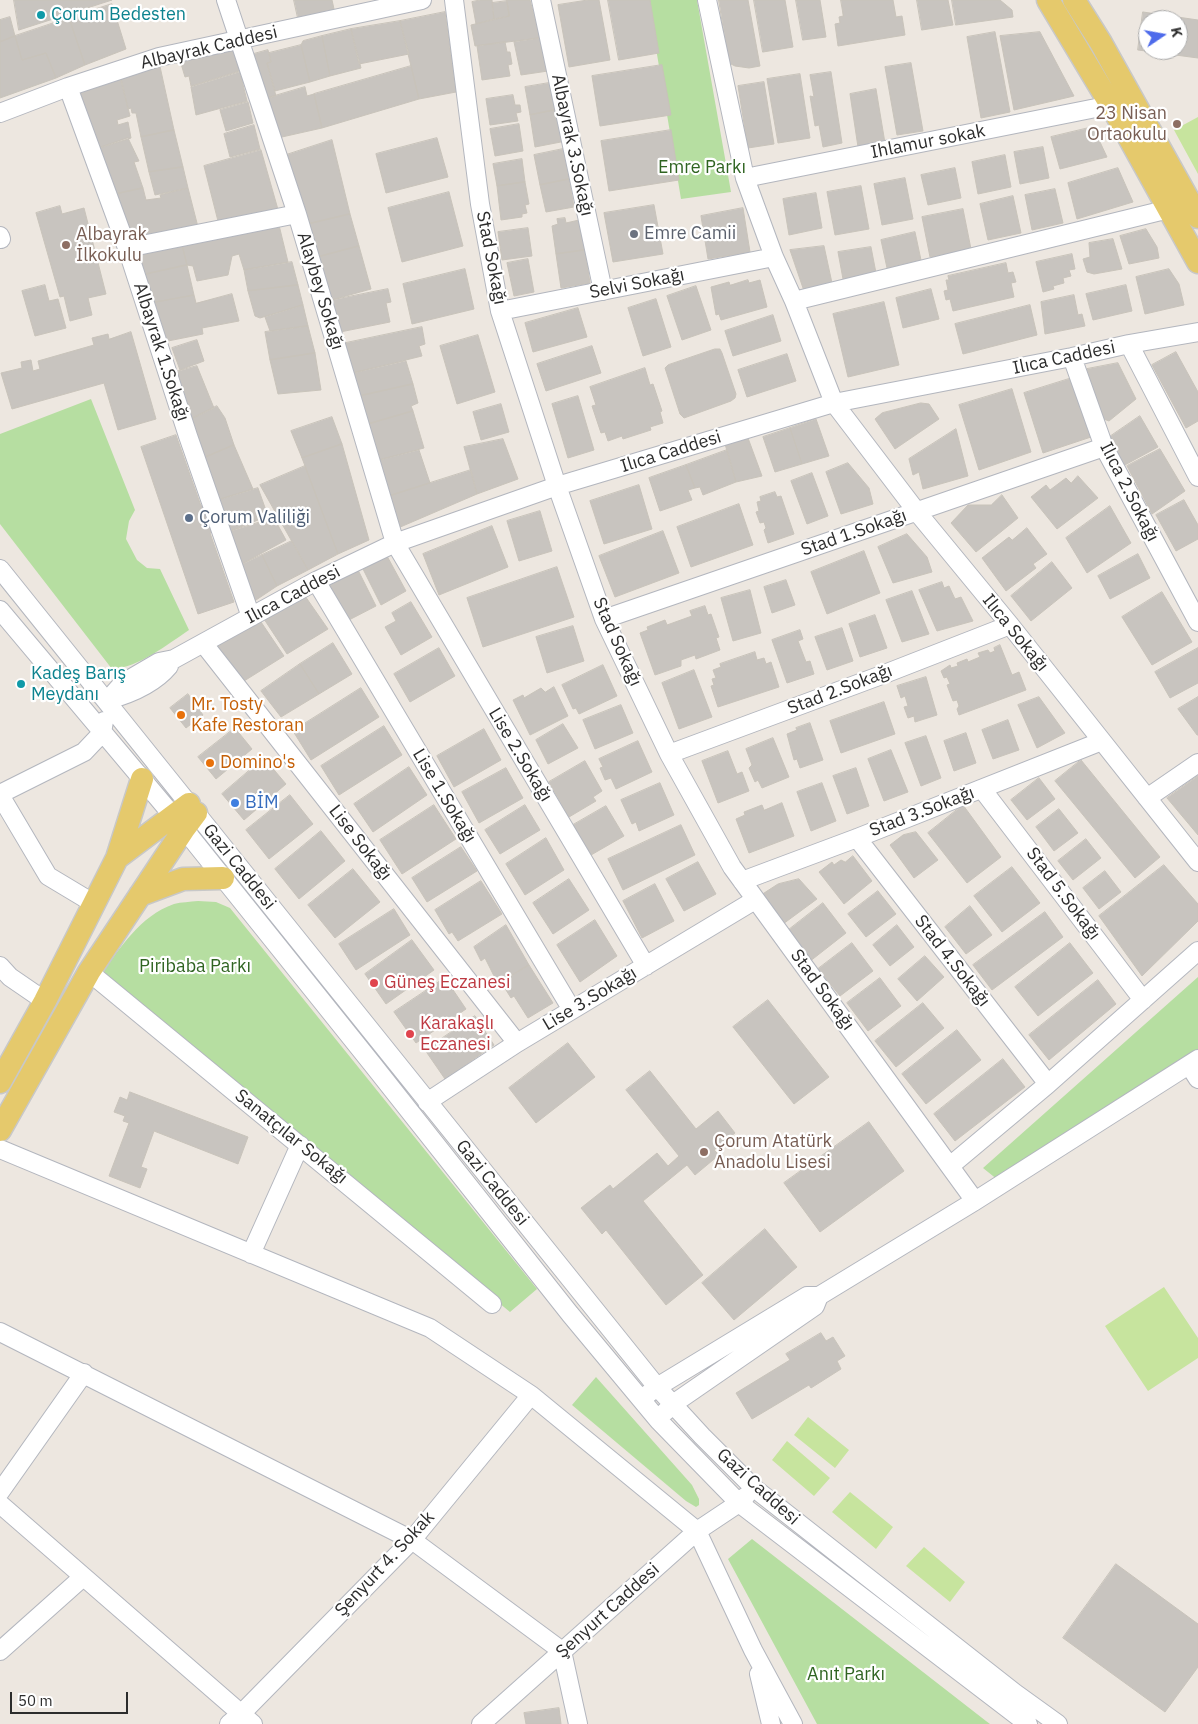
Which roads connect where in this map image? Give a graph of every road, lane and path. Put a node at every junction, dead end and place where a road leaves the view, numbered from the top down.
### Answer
1 (226, 0) edge
2 (422, 0) edge
3 (454, 0) edge
4 (542, 0) edge
5 (707, 0) edge
6 (1048, 0) edge
7 (1074, 0) edge
8 (240, 40) junction
9 (68, 87) junction
10 (1111, 105) junction
11 (0, 113) edge
12 (745, 178) junction
13 (1169, 209) junction
14 (297, 214) junction
15 (1198, 218) edge
16 (127, 248) junction
17 (774, 257) junction
18 (1198, 262) edge
19 (603, 291) junction
20 (794, 301) junction
21 (500, 310) junction
22 (1198, 332) edge
23 (1129, 344) junction
24 (1072, 357) junction
25 (834, 403) junction
26 (1104, 447) junction
27 (1198, 477) edge
28 (557, 486) junction
29 (917, 512) junction
30 (395, 543) junction
31 (0, 569) edge
32 (316, 581) junction
33 (0, 610) edge
34 (251, 617) junction
35 (604, 619) junction
36 (1197, 620) edge
37 (1010, 624) junction
38 (203, 643) junction
39 (107, 701) junction
40 (102, 732) junction
41 (1102, 741) junction
42 (669, 754) junction
43 (1198, 763) edge
44 (142, 779) junction
45 (982, 789) junction
46 (0, 794) edge
47 (1147, 798) junction
48 (185, 816) junction
49 (857, 838) junction
50 (116, 858) junction
51 (1198, 862) edge
52 (223, 878) junction
53 (742, 881) junction
54 (140, 895) junction
55 (756, 900) junction
56 (93, 903) junction
57 (1198, 951) edge
58 (0, 966) edge
59 (646, 966) junction
60 (89, 972) junction
61 (1143, 1000) junction
62 (45, 1001) junction
63 (572, 1010) junction
64 (517, 1043) junction
65 (1195, 1068) edge
66 (0, 1082) edge
67 (1048, 1084) junction
68 (427, 1102) junction
69 (0, 1130) edge
70 (300, 1145) junction
71 (0, 1149) edge
72 (950, 1166) junction
73 (975, 1201) junction
74 (251, 1254) junction
75 (819, 1296) junction
76 (492, 1304) dead end
77 (0, 1332) edge
78 (84, 1373) junction
79 (657, 1387) junction
80 (531, 1395) junction
81 (641, 1400) junction
82 (673, 1404) junction
83 (657, 1420) junction
84 (754, 1488) junction
85 (0, 1492) edge
86 (739, 1503) junction
87 (0, 1504) edge
88 (697, 1531) junction
89 (412, 1540) junction
90 (83, 1577) junction
91 (752, 1650) junction
92 (0, 1651) edge
93 (562, 1651) junction
94 (241, 1721) edge
95 (481, 1724) edge
96 (578, 1724) edge
97 (771, 1724) edge
98 (793, 1724) edge
99 (1028, 1724) edge
100 (1058, 1724) edge

1 - 8 street, Alaybey Sokağı
2 - 8 street, Albayrak Caddesi
3 - 21 street, Stad Sokağı
4 - 19 street, Albayrak 3.Sokağı
5 - 12 street, Ilıca Sokağı
6 - 10 main road
7 - 15 main road
8 - 9 street, Albayrak Caddesi
8 - 14 street, Alaybey Sokağı
9 - 11 street, Albayrak Caddesi
9 - 16 street, Albayrak 1.Sokağı
10 - 12 street, Ihlamur sokak
10 - 13 main road
12 - 17 street, Ilıca Sokağı
13 - 18 main road
13 - 20 street
14 - 16 street
14 - 30 street, Alaybey Sokağı
16 - 34 street, Albayrak 1.Sokağı
17 - 19 street, Selvi Sokağı
17 - 20 street, Ilıca Sokağı
19 - 21 street, Selvi Sokağı
20 - 25 street, Ilıca Sokağı
21 - 28 street, Stad Sokağı
22 - 23 street, Ilıca Caddesi
23 - 24 street, Ilıca Caddesi
23 - 27 street
24 - 25 street, Ilıca Caddesi
24 - 26 street, Ilıca 2.Sokağı
25 - 28 street, Ilıca Caddesi
25 - 29 street, Ilıca Sokağı
26 - 29 street, Stad 1.Sokağı
26 - 36 street, Ilıca 2.Sokağı
28 - 30 street, Ilıca Caddesi
28 - 35 street, Stad Sokağı
29 - 35 street, Stad 1.Sokağı
29 - 37 street, Ilıca Sokağı
30 - 32 street, Ilıca Caddesi
30 - 59 street, Lise 2.Sokağı
31 - 39 street, Gazi Caddesi
32 - 34 street, Ilıca Caddesi
32 - 63 street, Lise 1.Sokağı
33 - 40 street, Gazi Caddesi
34 - 38 street, Ilıca Caddesi
35 - 42 street, Stad Sokağı
37 - 41 street, Ilıca Sokağı
37 - 42 street, Stad 2.Sokağı
38 - 39 street, Ilıca Caddesi
38 - 64 street, Lise Sokağı
39 - 40 street
39 - 48 street, Gazi Caddesi
40 - 44 street, Gazi Caddesi
40 - 46 street
41 - 45 street, Stad 3.Sokağı
41 - 47 street, Ilıca Sokağı
42 - 53 street, Stad Sokağı
43 - 47 street
44 - 48 street, Gazi Caddesi
44 - 50 main road
45 - 49 street, Stad 3.Sokağı
45 - 61 street, Stad 5.Sokağı
46 - 56 street
47 - 51 street, Ilıca Sokağı
48 - 50 main road
48 - 52 street, Gazi Caddesi
48 - 54 main road
48 - 68 street, Gazi Caddesi
49 - 53 street, Stad 3.Sokağı
49 - 67 street, Stad 4.Sokağı
50 - 56 main road
52 - 54 main road
52 - 81 street, Gazi Caddesi
53 - 55 street, Stad Sokağı
54 - 60 main road
55 - 59 street, Lise 3.Sokağı
55 - 72 street, Stad Sokağı
56 - 62 main road
57 - 61 street
58 - 62 street
59 - 63 street, Lise 3.Sokağı
60 - 69 main road
60 - 70 street, Sanatçılar Sokağı
61 - 67 street
62 - 66 main road
63 - 64 street, Lise 3.Sokağı
64 - 68 street, Lise 3.Sokağı
65 - 73 street
67 - 72 street
68 - 79 street, Gazi Caddesi
70 - 74 street
70 - 76 street, Sanatçılar Sokağı
71 - 74 street
72 - 73 street, Stad Sokağı
73 - 75 street
74 - 80 street
75 - 79 street
75 - 82 street
77 - 78 street
78 - 85 street
78 - 89 street
79 - 81 street
79 - 82 street, Gazi Caddesi
80 - 88 street
80 - 89 street, Şenyurt 4. Sokak
81 - 83 street, Gazi Caddesi
82 - 83 street
82 - 84 street, Gazi Caddesi
83 - 86 street, Gazi Caddesi
84 - 86 street, Şenyurt Caddesi
84 - 100 street, Gazi Caddesi
86 - 88 street, Şenyurt Caddesi
86 - 99 street, Gazi Caddesi
87 - 90 street
88 - 91 street
88 - 93 street, Şenyurt Caddesi
89 - 93 street
89 - 94 street, Şenyurt 4. Sokak
90 - 92 street
90 - 94 street
91 - 97 street
91 - 98 street
93 - 95 street, Şenyurt Caddesi
93 - 96 street

